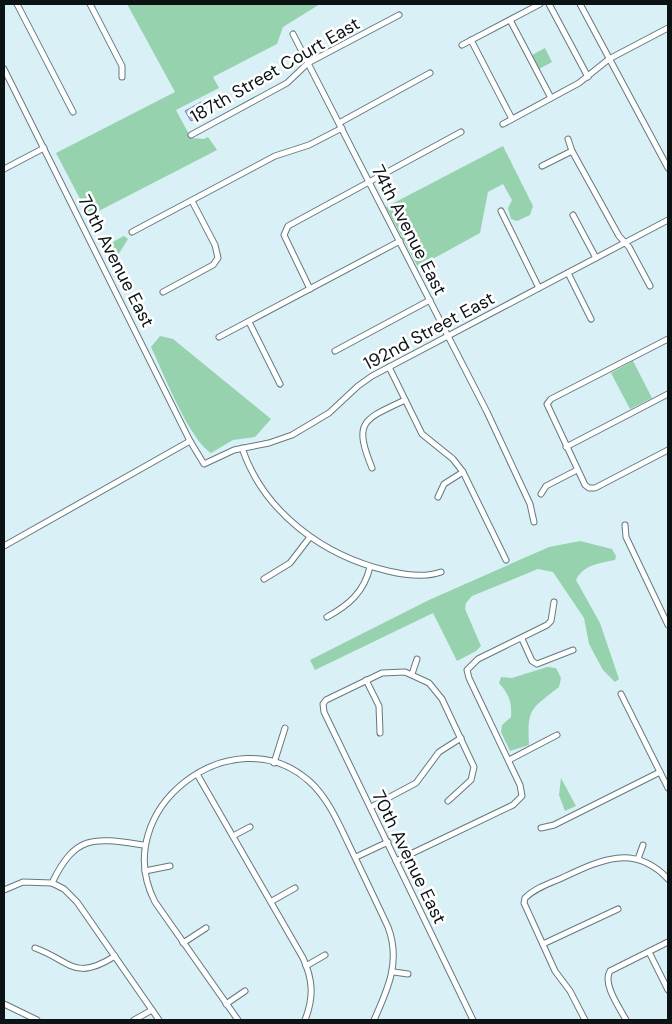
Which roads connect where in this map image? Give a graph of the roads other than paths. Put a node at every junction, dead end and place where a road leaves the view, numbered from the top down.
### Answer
1 (18, 4) edge
2 (90, 4) edge
3 (540, 4) edge
4 (549, 4) edge
5 (580, 4) edge
6 (399, 15) dead end
7 (510, 20) junction
8 (668, 28) edge
9 (294, 34) dead end
10 (472, 40) junction
11 (462, 45) dead end
12 (609, 59) junction
13 (308, 63) junction
14 (4, 69) edge
15 (430, 73) dead end
16 (122, 77) dead end
17 (588, 77) junction
18 (551, 98) junction
19 (73, 112) dead end
20 (512, 119) junction
21 (503, 124) dead end
22 (341, 125) junction
23 (461, 132) dead end
24 (191, 135) dead end
25 (568, 139) dead end
26 (44, 148) junction
27 (572, 151) junction
28 (542, 166) dead end
29 (668, 168) edge
30 (4, 169) edge
31 (369, 182) junction
32 (192, 201) junction
33 (501, 211) dead end
34 (573, 215) dead end
35 (668, 220) edge
36 (132, 232) dead end
37 (400, 241) junction
38 (625, 242) junction
39 (596, 258) junction
40 (568, 272) junction
41 (650, 286) dead end
42 (310, 288) junction
43 (539, 288) junction
44 (163, 292) dead end
45 (430, 300) junction
46 (591, 319) dead end
47 (249, 322) junction
48 (448, 336) junction
49 (219, 337) dead end
50 (668, 339) edge
51 (335, 350) dead end
52 (389, 367) junction
53 (280, 384) dead end
54 (668, 394) edge
55 (405, 400) junction
56 (190, 441) junction
57 (566, 447) junction
58 (242, 448) junction
59 (668, 450) edge
60 (204, 464) joint
61 (372, 468) dead end
62 (577, 470) junction
63 (463, 472) junction
64 (541, 494) dead end
65 (438, 498) dead end
66 (534, 522) dead end
67 (625, 525) dead end
68 (310, 537) junction
69 (4, 546) edge
70 (506, 560) dead end
71 (370, 567) junction
72 (441, 572) dead end
73 (264, 579) dead end
74 (554, 602) dead end
75 (327, 618) dead end
76 (668, 625) edge
77 (522, 639) junction
78 (573, 650) dead end
79 (417, 659) dead end
80 (412, 674) junction
81 (366, 680) junction
82 (621, 694) dead end
83 (285, 728) dead end
84 (380, 733) dead end
85 (557, 735) dead end
86 (460, 738) junction
87 (509, 760) junction
88 (274, 763) junction
89 (660, 772) junction
90 (197, 774) junction
91 (668, 788) edge
92 (448, 800) dead end
93 (371, 807) junction
94 (250, 827) dead end
95 (541, 828) dead end
96 (233, 836) junction
97 (388, 842) junction
98 (144, 845) junction
99 (643, 845) dead end
100 (356, 857) junction
101 (638, 859) junction
102 (396, 861) junction
103 (170, 866) dead end
104 (145, 871) junction
105 (668, 879) edge
106 (52, 883) junction
107 (295, 888) dead end
108 (4, 890) edge
109 (272, 901) junction
110 (618, 909) dead end
111 (206, 928) dead end
112 (668, 942) edge
113 (184, 943) junction
114 (543, 944) junction
115 (35, 948) dead end
116 (649, 952) junction
117 (325, 955) dead end
118 (115, 956) junction
119 (306, 966) junction
120 (394, 972) junction
121 (408, 974) dead end
122 (668, 990) edge
123 (245, 991) dead end
124 (4, 1004) edge
125 (226, 1004) junction
126 (152, 1010) junction
127 (305, 1019) edge
128 (38, 1020) edge
129 (134, 1020) edge
130 (159, 1020) edge
131 (238, 1020) edge
132 (374, 1020) edge
133 (473, 1020) edge
134 (585, 1020) edge
135 (626, 1020) edge

1 - 19 street
2 - 16 street
3 - 7 street
4 - 17 street
5 - 12 street
6 - 13 street, 187th Street Court East
7 - 10 street
7 - 18 street
8 - 12 street
9 - 13 street, 74th Avenue East
10 - 11 street
10 - 20 street
12 - 17 street
12 - 29 street
13 - 22 street, 74th Avenue East
13 - 24 street, 187th Street Court East
14 - 26 street, 70th Avenue East
15 - 22 street
17 - 18 street
18 - 20 street
20 - 21 street
22 - 31 street, 74th Avenue East
22 - 32 street
23 - 31 street
25 - 27 street
26 - 30 street
26 - 56 street, 70th Avenue East
27 - 28 street
27 - 38 street
31 - 37 street, 74th Avenue East
31 - 42 street
32 - 36 street
32 - 44 street
33 - 43 street
34 - 39 street
35 - 38 street, 192nd Street East
37 - 42 street
37 - 45 street, 74th Avenue East
38 - 39 street, 192nd Street East
38 - 41 street
39 - 40 street, 192nd Street East
40 - 43 street, 192nd Street East
40 - 46 street
42 - 47 street
43 - 48 street, 192nd Street East
45 - 48 street, 74th Avenue East
45 - 51 street
47 - 49 street
47 - 53 street
48 - 52 street, 192nd Street East
48 - 66 street, 74th Avenue East
50 - 57 street
52 - 55 street
52 - 58 street, 192nd Street East
54 - 57 street
55 - 61 street
55 - 63 street
56 - 60 street, 70th Avenue East
56 - 69 street
57 - 62 street
58 - 60 street, 192nd Street East
58 - 68 street
59 - 62 street
62 - 64 street
63 - 65 street
63 - 70 street
67 - 76 street
68 - 71 street
68 - 73 street
71 - 72 street
71 - 75 street
74 - 77 street
77 - 78 street
77 - 87 street
79 - 80 street
80 - 81 street
80 - 86 street
81 - 84 street
81 - 93 street, 70th Avenue East
82 - 89 street
83 - 88 street
85 - 87 street
86 - 92 street
86 - 93 street
87 - 102 street
88 - 90 street
88 - 100 street
89 - 91 street
89 - 95 street
90 - 96 street
90 - 98 street
93 - 97 street, 70th Avenue East
94 - 96 street
96 - 109 street
97 - 100 street
97 - 102 street, 70th Avenue East
98 - 104 street
98 - 106 street
99 - 101 street
100 - 120 street
101 - 105 street
101 - 114 street
102 - 133 street, 70th Avenue East
103 - 104 street
104 - 113 street
106 - 108 street
106 - 118 street
107 - 109 street
109 - 119 street
110 - 114 street
111 - 113 street
112 - 116 street
113 - 125 street
114 - 134 street
115 - 118 street
116 - 122 street
116 - 135 street
117 - 119 street
118 - 126 street
119 - 127 street
120 - 121 street
120 - 132 street
123 - 125 street
124 - 128 street
125 - 131 street
126 - 129 street
126 - 130 street

